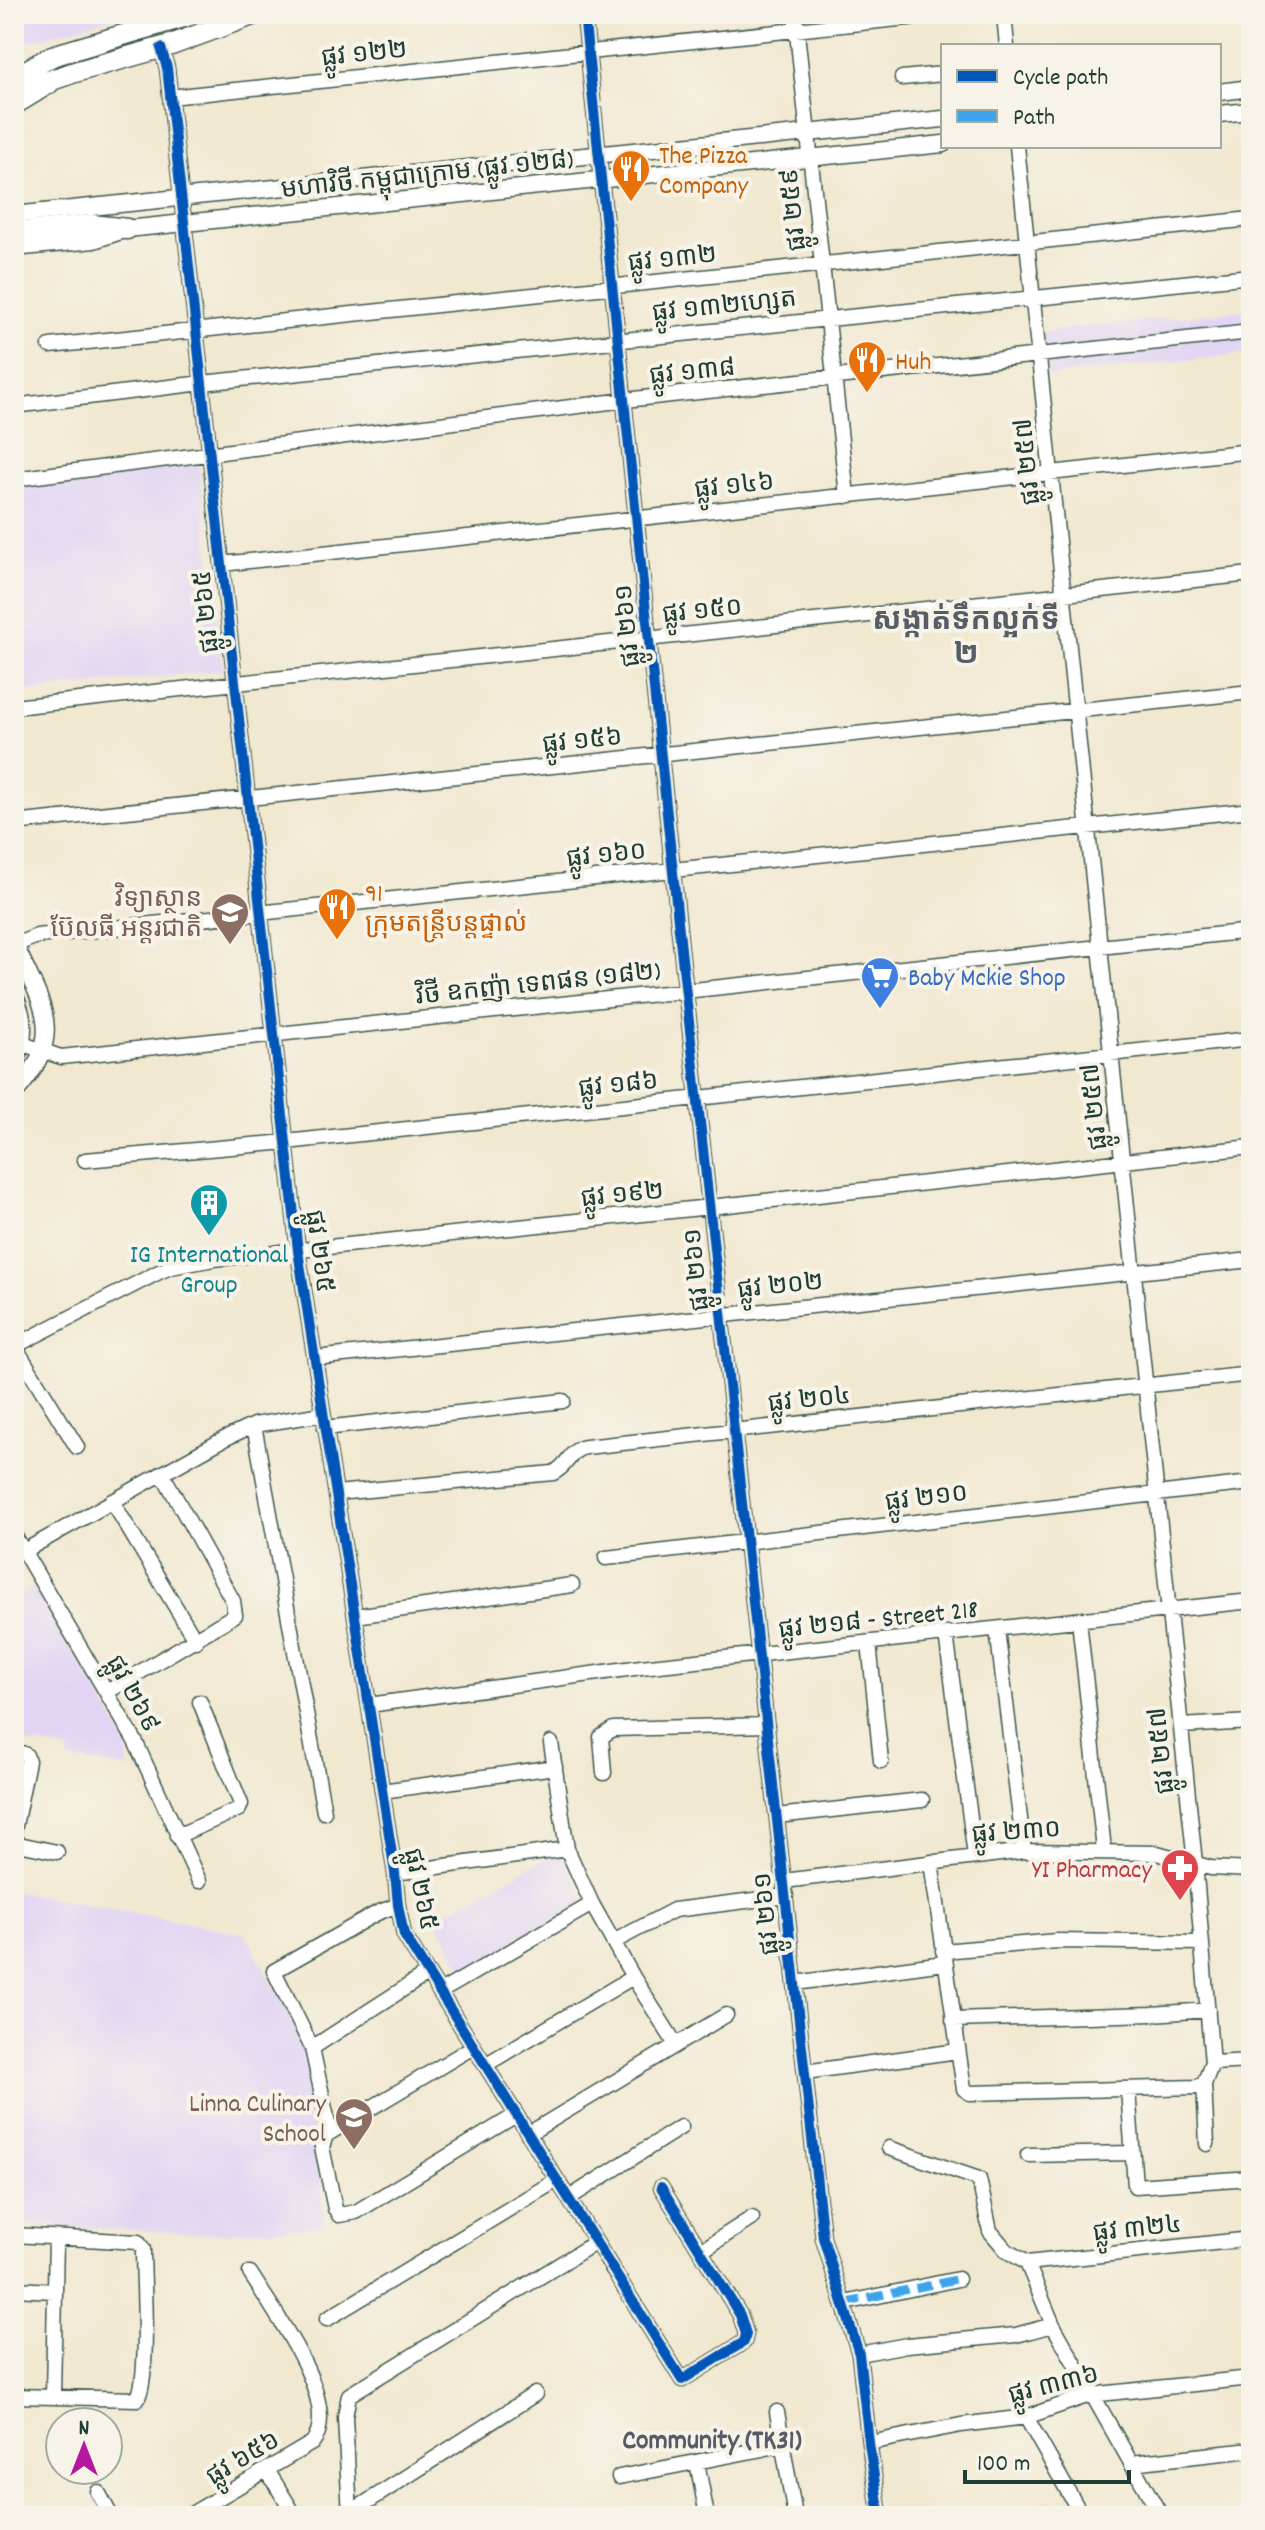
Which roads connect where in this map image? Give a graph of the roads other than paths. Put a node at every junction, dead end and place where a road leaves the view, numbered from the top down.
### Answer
1 (194, 14) edge
2 (255, 14) edge
3 (584, 14) edge
4 (795, 14) edge
5 (945, 14) edge
6 (1004, 14) edge
7 (796, 30) junction
8 (1007, 44) edge
9 (161, 48) junction
10 (588, 52) junction
11 (52, 56) junction
12 (14, 65) edge
13 (941, 74) edge
14 (60, 77) junction
15 (14, 78) edge
16 (902, 78) dead end
17 (1251, 88) edge
18 (1221, 92) edge
19 (14, 93) edge
20 (170, 97) junction
21 (14, 107) edge
22 (1251, 111) edge
23 (1221, 114) edge
24 (941, 119) edge
25 (808, 133) junction
26 (941, 144) edge
27 (1017, 148) edge
28 (599, 155) junction
29 (810, 157) junction
30 (602, 179) junction
31 (181, 197) junction
32 (14, 215) edge
33 (1251, 219) edge
34 (184, 223) junction
35 (127, 229) junction
36 (14, 233) edge
37 (1027, 242) junction
38 (14, 248) edge
39 (822, 265) junction
40 (1251, 276) edge
41 (613, 287) junction
42 (1033, 296) junction
43 (828, 318) junction
44 (196, 331) junction
45 (1251, 332) edge
46 (619, 340) junction
47 (50, 346) dead end
48 (1039, 355) junction
49 (834, 377) junction
50 (202, 383) junction
51 (625, 400) junction
52 (14, 406) edge
53 (1251, 451) edge
54 (208, 453) junction
55 (1051, 473) junction
56 (14, 479) edge
57 (847, 496) junction
58 (637, 518) junction
59 (222, 564) junction
60 (1251, 574) edge
61 (1064, 594) junction
62 (650, 638) junction
63 (235, 683) junction
64 (1251, 692) edge
65 (14, 707) edge
66 (1076, 711) junction
67 (662, 754) junction
68 (248, 798) junction
69 (1251, 810) edge
70 (14, 823) edge
71 (1088, 827) junction
72 (674, 870) junction
73 (260, 913) junction
74 (1251, 931) edge
75 (14, 944) edge
76 (1100, 947) junction
77 (686, 990) junction
78 (14, 994) edge
79 (274, 1034) junction
80 (1251, 1039) edge
81 (23, 1044) junction
82 (44, 1051) junction
83 (1112, 1054) junction
84 (14, 1064) edge
85 (14, 1094) edge
86 (698, 1099) junction
87 (286, 1142) junction
88 (1251, 1147) edge
89 (85, 1160) dead end
90 (1123, 1160) junction
91 (710, 1207) junction
92 (298, 1251) junction
93 (1251, 1260) edge
94 (1134, 1271) junction
95 (722, 1314) junction
96 (15, 1346) edge
97 (315, 1358) junction
98 (1251, 1374) edge
99 (1146, 1384) junction
100 (563, 1401) dead end
101 (324, 1421) junction
102 (254, 1425) junction
103 (735, 1430) junction
104 (77, 1447) dead end
105 (162, 1473) junction
106 (1251, 1483) edge
107 (1157, 1492) junction
108 (336, 1493) junction
109 (112, 1501) junction
110 (14, 1535) edge
111 (747, 1542) junction
112 (24, 1551) junction
113 (606, 1558) dead end
114 (572, 1585) dead end
115 (1251, 1601) edge
116 (1169, 1610) junction
117 (355, 1616) junction
118 (1079, 1620) junction
119 (997, 1629) junction
120 (946, 1634) junction
121 (196, 1641) junction
122 (869, 1643) junction
123 (759, 1654) junction
124 (107, 1692) junction
125 (200, 1702) dead end
126 (369, 1705) junction
127 (1251, 1722) edge
128 (767, 1725) junction
129 (1181, 1726) junction
130 (551, 1743) dead end
131 (14, 1750) edge
132 (881, 1761) dead end
133 (555, 1767) junction
134 (604, 1773) dead end
135 (382, 1791) junction
136 (922, 1800) dead end
137 (324, 1812) dead end
138 (777, 1816) junction
139 (14, 1831) edge
140 (177, 1836) junction
141 (14, 1843) edge
142 (567, 1849) junction
143 (1104, 1850) junction
144 (1024, 1851) junction
145 (57, 1852) dead end
146 (975, 1856) junction
147 (931, 1862) junction
148 (1195, 1863) junction
149 (1251, 1870) edge
150 (395, 1873) junction
151 (199, 1881) dead end
152 (784, 1881) junction
153 (786, 1896) junction
154 (592, 1904) junction
155 (398, 1905) junction
156 (613, 1942) junction
157 (1202, 1943) junction
158 (944, 1957) junction
159 (428, 1973) junction
160 (633, 1977) junction
161 (795, 1983) junction
162 (440, 1992) junction
163 (1208, 2010) junction
164 (726, 2015) dead end
165 (953, 2020) junction
166 (675, 2043) junction
167 (473, 2047) junction
168 (312, 2048) junction
169 (958, 2051) junction
170 (1251, 2061) edge
171 (1212, 2063) junction
172 (485, 2065) junction
173 (805, 2072) junction
174 (1204, 2084) junction
175 (1128, 2089) junction
176 (516, 2115) junction
177 (681, 2127) dead end
178 (330, 2132) junction
179 (528, 2134) junction
180 (1207, 2144) dead end
181 (889, 2148) dead end
182 (1132, 2153) junction
183 (1028, 2155) dead end
184 (1251, 2178) edge
185 (557, 2180) junction
186 (661, 2187) dead end
187 (569, 2198) junction
188 (752, 2218) dead end
189 (14, 2235) edge
190 (56, 2238) junction
191 (1251, 2239) edge
192 (596, 2242) junction
193 (701, 2251) junction
194 (1027, 2263) junction
195 (250, 2273) dead end
196 (958, 2279) dead end
197 (14, 2289) edge
198 (55, 2291) junction
199 (845, 2303) junction
200 (327, 2319) dead end
201 (1053, 2325) junction
202 (859, 2354) junction
203 (1251, 2378) edge
204 (535, 2394) dead end
205 (1090, 2395) junction
206 (14, 2396) edge
207 (53, 2397) junction
208 (777, 2412) dead end
209 (345, 2417) junction
210 (1026, 2417) junction
211 (321, 2420) junction
212 (869, 2443) junction
213 (782, 2445) junction
214 (1251, 2450) edge
215 (697, 2462) junction
216 (1131, 2463) junction
217 (267, 2470) junction
218 (619, 2477) dead end
219 (98, 2492) dead end
220 (350, 2515) edge
221 (111, 2516) edge
222 (188, 2516) edge
223 (295, 2516) edge
224 (707, 2516) edge
225 (795, 2516) edge
226 (880, 2516) edge
227 (1082, 2516) edge
228 (1161, 2516) edge

1 - 11 highway
2 - 9 highway
3 - 10 street, ផ្លូវ ២៦១
4 - 7 street, ផ្លូវ ២៥៩
5 - 7 street, ផ្លូវ ១២២
6 - 8 street
7 - 10 street, ផ្លូវ ១២២
7 - 25 street, ផ្លូវ ២៥៩
9 - 14 highway
9 - 20 street, ផ្លូវ ២៦៥
10 - 20 street, ផ្លូវ ១២២
10 - 28 street, ផ្លូវ ២៦១
11 - 12 main road
11 - 15 highway
13 - 16 street
14 - 19 highway
14 - 21 main road
17 - 18 main road
20 - 31 street, ផ្លូវ ២៦៥
22 - 23 main road
24 - 25 main road, មហាវិថី កម្ពុជាក្រោម (ផ្លូវ ១២៨)
25 - 28 main road, មហាវិថី កម្ពុជាក្រោម (ផ្លូវ ១២៨)
25 - 29 street, ផ្លូវ ២៥៩
26 - 29 main road, មហាវិថី កម្ពុជាក្រោម (ផ្លូវ ១២៨)
27 - 37 street, ផ្លូវ ២៥៧
28 - 30 street, ផ្លូវ ២៦១
28 - 31 main road, មហាវិថី កម្ពុជាក្រោម (ផ្លូវ ១២៨)
29 - 30 main road, មហាវិថី កម្ពុជាក្រោម (ផ្លូវ ១២៨)
29 - 39 street, ផ្លូវ ២៥៩
30 - 34 main road, មហាវិថី កម្ពុជាក្រោម (ផ្លូវ ១២៨)
30 - 41 street, ផ្លូវ ២៦១
31 - 32 main road, មហាវិថី កម្ពុជាក្រោម (ផ្លូវ ១២៨)
31 - 34 street, ផ្លូវ ២៦៥
33 - 37 street, ផ្លូវ ១៣២
34 - 35 main road, មហាវិថី កម្ពុជាក្រោម (ផ្លូវ ១២៨)
34 - 44 street, ផ្លូវ ២៦៥
35 - 36 highway
35 - 38 main road, មហាវិថី កម្ពុជាក្រោម (ផ្លូវ ១២៨)
37 - 39 street, ផ្លូវ ១៣២
37 - 42 street, ផ្លូវ ២៥៧
39 - 41 street, ផ្លូវ ១៣២
39 - 43 street, ផ្លូវ ២៥៩
40 - 42 street, ផ្លូវ ១៣២ហ្សេត
41 - 44 street, ផ្លូវ ១៣២
41 - 46 street, ផ្លូវ ២៦១
42 - 43 street, ផ្លូវ ១៣២ហ្សេត
42 - 48 street, ផ្លូវ ២៥៧
43 - 46 street, ផ្លូវ ១៣២ហ្សេត
43 - 49 street, ផ្លូវ ២៥៩
44 - 47 street, ផ្លូវ ១៣២
44 - 50 street, ផ្លូវ ២៦៥
45 - 48 street, ផ្លូវ ១៣៨
46 - 50 street, ផ្លូវ ១៣២ហ្សេត
46 - 51 street, ផ្លូវ ២៦១
48 - 49 street, ផ្លូវ ១៣៨
48 - 55 street, ផ្លូវ ២៥៧
49 - 51 street, ផ្លូវ ១៣៨
49 - 57 street, ផ្លូវ ២៥៩
50 - 52 street, ផ្លូវ ១៣២ហ្សេត
50 - 54 street, ផ្លូវ ២៦៥
51 - 54 street, ផ្លូវ ១៣៨
51 - 58 street, ផ្លូវ ២៦១
53 - 55 street, ផ្លូវ ១៤៦
54 - 56 street, ផ្លូវ ១៣៨
54 - 59 street, ផ្លូវ ២៦៥
55 - 57 street, ផ្លូវ ១៤៦
55 - 61 street, ផ្លូវ ២៥៧
57 - 58 street, ផ្លូវ ១៤៦
58 - 59 street, ផ្លូវ ១៤៦
58 - 62 street, ផ្លូវ ២៦១
59 - 63 street, ផ្លូវ ២៦៥
60 - 61 street, ផ្លូវ ១៥០
61 - 62 street, ផ្លូវ ១៥០
61 - 66 street, ផ្លូវ ២៥៧
62 - 63 street, ផ្លូវ ១៥០
62 - 67 street, ផ្លូវ ២៦១
63 - 65 street, ផ្លូវ ១៥០
63 - 68 street, ផ្លូវ ២៦៥
64 - 66 street, ផ្លូវ ១៥៦
66 - 67 street, ផ្លូវ ១៥៦
66 - 71 street, ផ្លូវ ២៥៧
67 - 68 street, ផ្លូវ ១៥៦
67 - 72 street, ផ្លូវ ២៦១
68 - 70 street, ផ្លូវ ១៥៦
68 - 73 street, ផ្លូវ ២៦៥
69 - 71 street, ផ្លូវ ១៦០
71 - 72 street, ផ្លូវ ១៦០
71 - 76 street, ផ្លូវ ២៥៧
72 - 73 street, ផ្លូវ ១៦០
72 - 77 street, ផ្លូវ ២៦១
73 - 75 street, ផ្លូវ ១៦០
73 - 79 street, ផ្លូវ ២៦៥
74 - 76 street, វិថី ឧកញ៉ា ទេពផន (១៨២)
75 - 82 main road
76 - 77 street, វិថី ឧកញ៉ា ទេពផន (១៨២)
76 - 83 street, ផ្លូវ ២៥៧
77 - 79 street, វិថី ឧកញ៉ា ទេពផន (១៨២)
77 - 86 street, ផ្លូវ ២៦១
78 - 81 main road
79 - 82 street, វិថី ឧកញ៉ា ទេពផន (១៨២)
79 - 87 street, ផ្លូវ ២៦៥
80 - 83 street, ផ្លូវ ១៨៦
81 - 82 street, វិថី ឧកញ៉ា ទេពផន (១៨២)
81 - 84 main road
82 - 85 main road
83 - 86 street, ផ្លូវ ១៨៦
83 - 90 street, ផ្លូវ ២៥៧
86 - 87 street, ផ្លូវ ១៨៦
86 - 91 street, ផ្លូវ ២៦១
87 - 89 street, ផ្លូវ ១៨៦
87 - 92 street, ផ្លូវ ២៦៥
88 - 90 street, ផ្លូវ ១៩២
90 - 91 street, ផ្លូវ ១៩២
90 - 94 street, ផ្លូវ ២៥៧
91 - 92 street, ផ្លូវ ១៩២
91 - 95 street, ផ្លូវ ២៦១
92 - 96 street, ផ្លូវ ១៩២
92 - 97 street, ផ្លូវ ២៦៥
93 - 94 street, ផ្លូវ ២០២
94 - 95 street, ផ្លូវ ២០២
94 - 99 street, ផ្លូវ ២៥៧
95 - 97 street, ផ្លូវ ២០២
95 - 103 street, ផ្លូវ ២៦១
96 - 104 street
97 - 101 street, ផ្លូវ ២៦៥
98 - 99 street, ផ្លូវ ២០៤
99 - 103 street, ផ្លូវ ២០៤
99 - 107 street, ផ្លូវ ២៥៧
100 - 101 street
101 - 102 street
101 - 108 street, ផ្លូវ ២៦៥
102 - 105 street
102 - 137 street
103 - 108 street, ផ្លូវ ២០៤
103 - 111 street, ផ្លូវ ២៦១
105 - 109 street
105 - 121 street
106 - 107 street, ផ្លូវ ២១០
107 - 111 street, ផ្លូវ ២១០
107 - 116 street, ផ្លូវ ២៥៧
108 - 117 street, ផ្លូវ ២៦៥
109 - 112 street
109 - 121 street
110 - 112 street, ផ្លូវ ២៦៩
111 - 113 street, ផ្លូវ ២១០
111 - 123 street, ផ្លូវ ២៦១
112 - 124 street, ផ្លូវ ២៦៩
114 - 117 street
115 - 116 street, ផ្លូវ ២១៨ - Street 218
116 - 118 street, ផ្លូវ ២១៨ - Street 218
116 - 129 street, ផ្លូវ ២៥៧
117 - 126 street, ផ្លូវ ២៦៥
118 - 119 street, ផ្លូវ ២១៨ - Street 218
118 - 143 street
119 - 120 street, ផ្លូវ ២១៨ - Street 218
119 - 144 street
120 - 122 street, ផ្លូវ ២១៨ - Street 218
120 - 146 street
121 - 124 street
122 - 123 street, ផ្លូវ ២១៨ - Street 218
122 - 132 street
123 - 126 street, ផ្លូវ ២១៨ - Street 218
123 - 128 street, ផ្លូវ ២៦១
124 - 140 street, ផ្លូវ ២៦៩
125 - 140 street
126 - 135 street, ផ្លូវ ២៦៥
127 - 129 street
128 - 134 street
128 - 138 street, ផ្លូវ ២៦១
129 - 148 street, ផ្លូវ ២៥៧
130 - 133 street
131 - 139 street
133 - 135 street
133 - 142 street
135 - 150 street, ផ្លូវ ២៦៥
136 - 138 street
138 - 152 street, ផ្លូវ ២៦១
140 - 151 street, ផ្លូវ ២៦៩
141 - 145 street
142 - 150 street
142 - 154 street
143 - 144 street, ផ្លូវ ២៣០
143 - 148 street, ផ្លូវ ២៣០
144 - 146 street, ផ្លូវ ២៣០
146 - 147 street, ផ្លូវ ២៣០
147 - 152 street, ផ្លូវ ២៣០
147 - 158 street
148 - 149 street, ផ្លូវ ២៣០
148 - 157 street, ផ្លូវ ២៥៧
150 - 155 street, ផ្លូវ ២៦៥
152 - 153 street, ផ្លូវ ២៦១
153 - 156 street
153 - 161 street, ផ្លូវ ២៦១
154 - 156 street
154 - 162 street
155 - 159 street, ផ្លូវ ២៦៥
155 - 168 street
156 - 160 street
157 - 158 street
157 - 163 street, ផ្លូវ ២៥៧
158 - 161 street
158 - 165 street
159 - 162 street, ផ្លូវ ២៦៥
159 - 168 street
160 - 166 street
160 - 172 street
161 - 173 street, ផ្លូវ ២៦១
162 - 167 street, ផ្លូវ ២៦៥
163 - 165 street
163 - 171 street, ផ្លូវ ២៥៧
164 - 166 street
165 - 169 street
166 - 179 street
167 - 172 street, ផ្លូវ ២៦៥
167 - 178 street
168 - 178 street
169 - 173 street
169 - 175 street
170 - 171 street
171 - 174 street
172 - 176 street, ផ្លូវ ២៦៥
173 - 199 street, ផ្លូវ ២៦១
174 - 175 street
174 - 180 street
175 - 182 street
176 - 178 street
176 - 179 street, ផ្លូវ ២៦៥
177 - 187 street
179 - 185 street, ផ្លូវ ២៦៥
181 - 194 street
182 - 183 street
182 - 184 street
185 - 187 street, ផ្លូវ ២៦៥
185 - 200 street
186 - 193 street
187 - 192 street, ផ្លូវ ២៦៥
188 - 193 street
189 - 190 street
190 - 198 street
190 - 207 street
191 - 194 street, ផ្លូវ ៣២៤
192 - 193 street, ផ្លូវ ២៦៥
192 - 209 street
194 - 201 street
195 - 211 street
196 - 199 street
197 - 198 street
198 - 207 street
199 - 202 street, ផ្លូវ ២៦១
201 - 202 street
201 - 205 street
202 - 212 street, ផ្លូវ ២៦១
203 - 205 street, ផ្លូវ ៣៣៦
204 - 220 street
205 - 210 street, ផ្លូវ ៣៣៦
205 - 216 street
206 - 207 street
208 - 213 street
209 - 211 street
209 - 220 street
210 - 212 street, ផ្លូវ ៣៣៦
210 - 227 street
211 - 217 street, ផ្លូវ ៦៥៦
212 - 226 street, ផ្លូវ ២៦១
213 - 215 street
213 - 225 street
214 - 216 street
215 - 218 street
215 - 224 street
216 - 228 street
217 - 222 street, ផ្លូវ ៦៥៦
217 - 223 street
219 - 221 street

